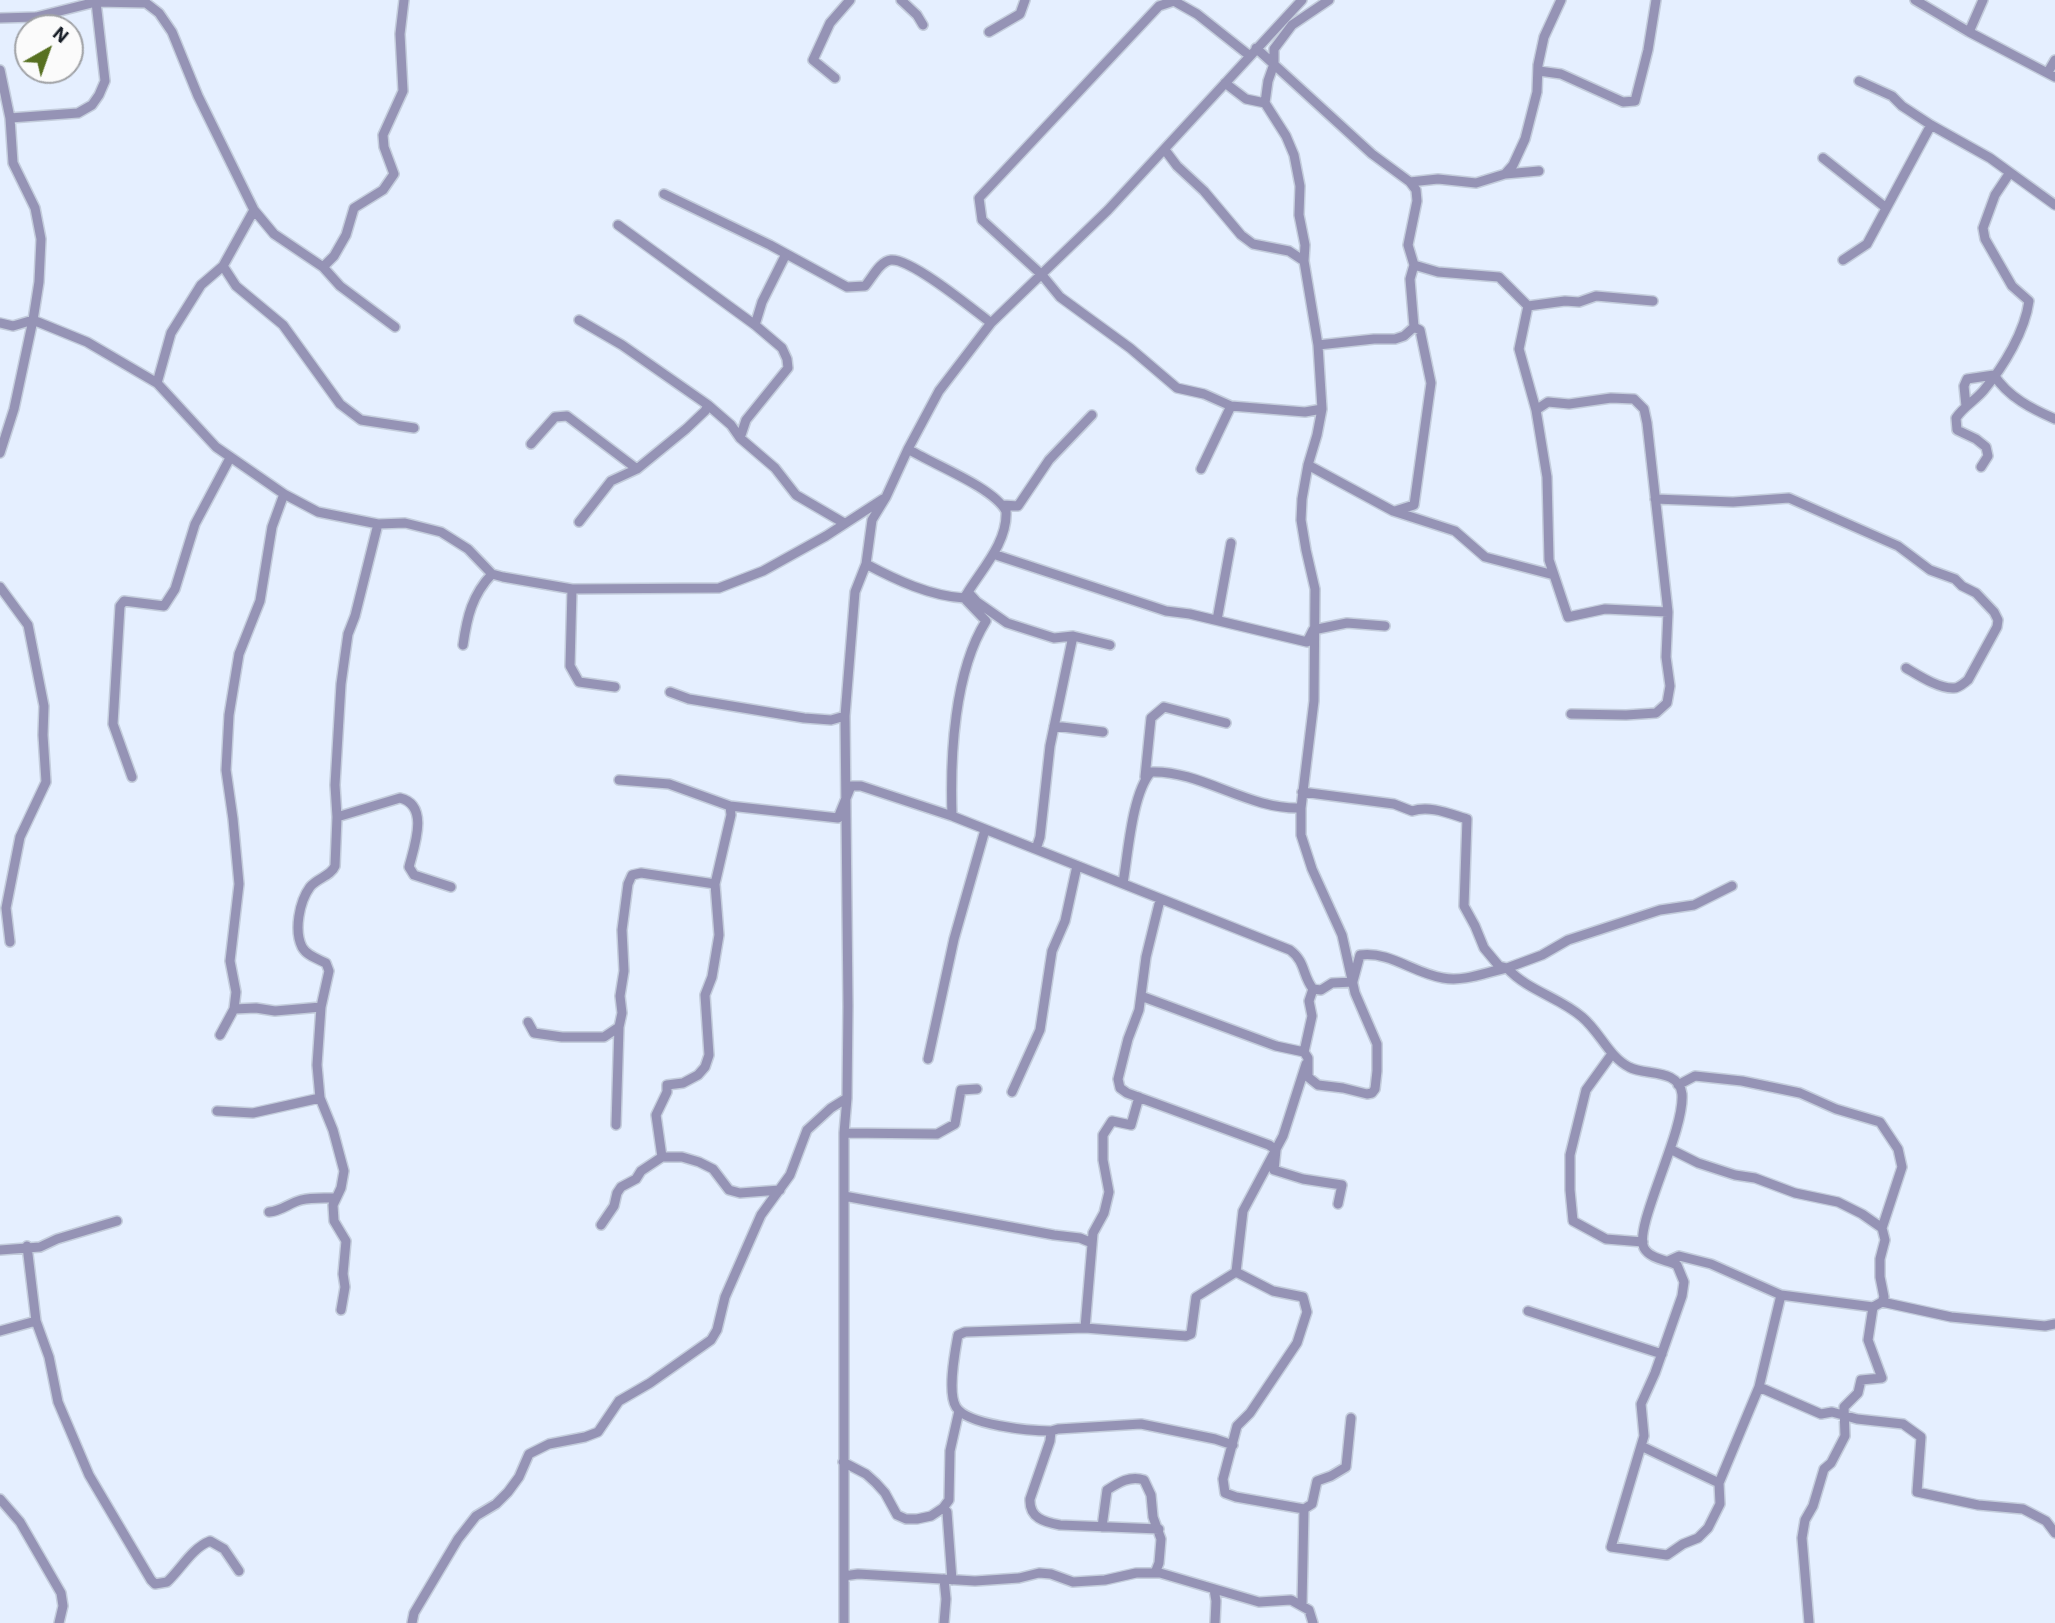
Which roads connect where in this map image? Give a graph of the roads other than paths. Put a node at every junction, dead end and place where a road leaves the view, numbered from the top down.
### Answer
1 (404, 0) edge
2 (850, 0) edge
3 (901, 0) edge
4 (1025, 0) edge
5 (1302, 0) edge
6 (1329, 0) edge
7 (1561, 0) edge
8 (1656, 0) edge
9 (1915, 0) edge
10 (1983, 0) edge
11 (149, 1) edge
12 (96, 2) junction
13 (1162, 3) edge
14 (1288, 15) junction
15 (0, 18) edge
16 (923, 25) dead end
17 (1292, 25) junction
18 (989, 32) dead end
19 (1969, 32) junction
20 (1253, 52) junction
21 (2055, 60) edge
22 (1274, 64) junction
23 (0, 70) edge
24 (1539, 71) junction
25 (2051, 75) edge
26 (835, 78) dead end
27 (1859, 81) dead end
28 (1224, 83) junction
29 (1265, 103) junction
30 (10, 118) junction
31 (1931, 125) junction
32 (1165, 150) junction
33 (1823, 158) dead end
34 (1539, 171) dead end
35 (1505, 174) junction
36 (2009, 174) junction
37 (1410, 182) junction
38 (664, 194) dead end
39 (2055, 205) edge
40 (1885, 206) junction
41 (254, 210) junction
42 (618, 225) dead end
43 (786, 254) junction
44 (1843, 260) dead end
45 (1304, 261) junction
46 (1414, 265) junction
47 (223, 266) junction
48 (323, 267) junction
49 (1042, 275) junction
50 (1653, 301) dead end
51 (1528, 306) junction
52 (33, 320) junction
53 (579, 320) dead end
54 (0, 323) edge
55 (991, 324) junction
56 (755, 325) junction
57 (395, 327) dead end
58 (1414, 327) junction
59 (1318, 345) junction
60 (1994, 375) junction
61 (157, 383) junction
62 (708, 405) junction
63 (1231, 406) junction
64 (1966, 406) junction
65 (1322, 409) junction
66 (1536, 410) junction
67 (1092, 415) dead end
68 (2055, 419) edge
69 (746, 420) junction
70 (731, 425) junction
71 (414, 428) dead end
72 (740, 438) junction
73 (531, 444) dead end
74 (908, 449) junction
75 (0, 453) edge
76 (230, 458) junction
77 (1308, 465) junction
78 (1981, 467) dead end
79 (637, 469) junction
80 (1201, 469) dead end
81 (284, 494) junction
82 (886, 497) junction
83 (1655, 499) junction
84 (1003, 505) junction
85 (1017, 506) junction
86 (1393, 511) junction
87 (1006, 519) junction
88 (579, 522) dead end
89 (845, 523) junction
90 (378, 524) junction
91 (1231, 543) dead end
92 (993, 554) junction
93 (866, 564) junction
94 (492, 574) junction
95 (1554, 575) junction
96 (0, 587) edge
97 (572, 589) junction
98 (966, 595) junction
99 (1668, 612) junction
100 (1217, 620) junction
101 (1385, 626) dead end
102 (1313, 630) junction
103 (1073, 636) junction
104 (463, 645) dead end
105 (1110, 645) dead end
106 (1906, 668) dead end
107 (615, 687) dead end
108 (670, 692) dead end
109 (1571, 714) dead end
110 (845, 716) junction
111 (1226, 723) dead end
112 (1054, 726) junction
113 (1103, 732) dead end
114 (132, 777) dead end
115 (1145, 779) junction
116 (619, 780) dead end
117 (1302, 792) junction
118 (847, 793) junction
119 (730, 806) junction
120 (1301, 808) junction
121 (953, 816) junction
122 (337, 817) junction
123 (985, 830) junction
124 (1036, 849) junction
125 (1077, 866) junction
126 (1122, 883) junction
127 (715, 884) junction
128 (1732, 886) dead end
129 (451, 887) dead end
130 (1160, 900) junction
131 (10, 942) dead end
132 (1507, 968) junction
133 (1353, 982) junction
134 (1313, 989) junction
135 (1141, 996) junction
136 (321, 1007) junction
137 (234, 1009) junction
138 (527, 1021) dead end
139 (619, 1027) junction
140 (219, 1035) dead end
141 (1612, 1054) junction
142 (1306, 1055) junction
143 (928, 1059) dead end
144 (1678, 1085) junction
145 (977, 1089) dead end
146 (1012, 1092) dead end
147 (1139, 1097) junction
148 (320, 1098) junction
149 (847, 1098) junction
150 (217, 1111) dead end
151 (616, 1125) dead end
152 (844, 1133) junction
153 (1276, 1150) junction
154 (1672, 1150) junction
155 (663, 1157) junction
156 (780, 1190) junction
157 (844, 1196) junction
158 (336, 1199) junction
159 (1338, 1205) dead end
160 (269, 1212) dead end
161 (117, 1221) dead end
162 (601, 1225) dead end
163 (1882, 1228) junction
164 (1643, 1242) junction
165 (1092, 1243) junction
166 (27, 1247) junction
167 (0, 1250) edge
168 (1668, 1261) junction
169 (1237, 1272) junction
170 (1781, 1295) junction
171 (1877, 1305) junction
172 (341, 1310) dead end
173 (1528, 1311) dead end
174 (36, 1321) junction
175 (2055, 1324) edge
176 (1085, 1328) junction
177 (0, 1331) edge
178 (1662, 1354) junction
179 (1759, 1387) junction
180 (959, 1411) junction
181 (1843, 1415) junction
182 (1352, 1418) dead end
183 (1051, 1432) junction
184 (1233, 1446) junction
185 (1641, 1447) junction
186 (843, 1462) junction
187 (1719, 1483) junction
188 (0, 1499) edge
189 (943, 1508) junction
190 (1304, 1509) junction
191 (1102, 1527) junction
192 (1159, 1529) junction
193 (2055, 1533) edge
194 (239, 1571) dead end
195 (1155, 1573) junction
196 (844, 1576) junction
197 (948, 1579) junction
198 (1214, 1589) junction
199 (1302, 1605) junction
200 (59, 1623) edge
201 (412, 1623) edge
202 (844, 1623) edge
203 (944, 1623) edge
204 (1215, 1623) edge
205 (1313, 1623) edge
206 (1809, 1623) edge

1 - 48 street
2 - 26 street
3 - 16 street
4 - 18 street
5 - 14 street
6 - 17 street
7 - 24 street
8 - 24 street
9 - 19 street
10 - 19 street
11 - 12 street
11 - 41 street
12 - 15 street
12 - 30 street
13 - 20 street
13 - 49 street
14 - 17 street
14 - 20 street
17 - 22 street
19 - 25 street
20 - 22 street
20 - 28 street
21 - 25 street
22 - 29 street
22 - 37 street
23 - 30 street
24 - 35 street
27 - 31 street
28 - 29 street
28 - 32 street
29 - 45 street
30 - 52 street
31 - 36 street
31 - 40 street
32 - 45 street
32 - 49 street
33 - 40 street
34 - 35 street
35 - 37 street
36 - 39 street
36 - 60 street
37 - 46 street
38 - 43 street
40 - 44 street
41 - 47 street
41 - 48 street
42 - 56 street
43 - 55 street
43 - 56 street
45 - 59 street
46 - 51 street
46 - 58 street
47 - 61 street
47 - 71 street
48 - 57 street
49 - 55 street
49 - 63 street
50 - 51 street
51 - 66 street
52 - 54 street
52 - 61 street
52 - 75 street
53 - 62 street
55 - 74 street
56 - 69 street
58 - 59 street
58 - 86 street
59 - 65 street
60 - 64 street
60 - 64 street
60 - 68 street
61 - 76 street
62 - 70 street
62 - 79 street
63 - 65 street
63 - 80 street
64 - 78 street
65 - 77 street
66 - 83 street
66 - 95 street
67 - 85 street
69 - 70 street
69 - 72 street
70 - 72 street
72 - 89 street
73 - 79 street
74 - 82 street
74 - 84 street
76 - 81 street
76 - 114 street
77 - 86 street
77 - 102 street
79 - 88 street
81 - 90 street
81 - 137 street
82 - 89 street
82 - 93 street
83 - 99 street
83 - 106 street
84 - 85 street
84 - 87 street
85 - 87 street
86 - 95 street
87 - 92 street
89 - 97 street
90 - 94 street
90 - 122 street
91 - 100 street
92 - 98 street
92 - 100 street
93 - 98 street
93 - 110 street
94 - 97 street
94 - 104 street
95 - 99 street
96 - 131 street
97 - 107 street
98 - 103 street
98 - 121 street
99 - 109 street
100 - 102 street
101 - 102 street
102 - 117 street
103 - 105 street
103 - 112 street
108 - 110 street
110 - 118 street
111 - 115 street
112 - 113 street
112 - 124 street
115 - 120 street
115 - 126 street
116 - 119 street
117 - 120 street
117 - 132 street
118 - 119 street
118 - 121 street
118 - 149 street
119 - 127 street
120 - 133 street
121 - 123 street
122 - 129 street
122 - 136 street
123 - 124 street
123 - 143 street
124 - 125 street
125 - 126 street
125 - 146 street
126 - 130 street
127 - 139 street
127 - 155 street
128 - 132 street
130 - 134 street
130 - 135 street
132 - 133 street
132 - 141 street
133 - 134 street
133 - 142 street
134 - 142 street
135 - 142 street
135 - 147 street
136 - 137 street
136 - 148 street
137 - 140 street
138 - 139 street
139 - 151 street
141 - 144 street
141 - 164 street
142 - 153 street
144 - 154 street
144 - 163 street
145 - 152 street
147 - 153 street
147 - 165 street
148 - 150 street
148 - 158 street
149 - 152 street
149 - 156 street
152 - 157 street
153 - 159 street
153 - 169 street
154 - 163 street
154 - 164 street
155 - 156 street
155 - 162 street
156 - 201 street
157 - 165 street
157 - 186 street
158 - 160 street
158 - 172 street
161 - 166 street
163 - 171 street
164 - 168 street
165 - 176 street
166 - 167 street
166 - 174 street
168 - 170 street
168 - 178 street
169 - 176 street
169 - 184 street
170 - 171 street
170 - 179 street
171 - 175 street
171 - 181 street
173 - 178 street
174 - 177 street
174 - 194 street
176 - 180 street
178 - 185 street
179 - 181 street
179 - 187 street
180 - 183 street
180 - 189 street
181 - 193 street
181 - 206 street
182 - 190 street
183 - 184 street
183 - 191 street
184 - 190 street
185 - 187 street
185 - 187 street
186 - 189 street
186 - 196 street
188 - 200 street
189 - 197 street
190 - 199 street
191 - 192 street
191 - 192 street
192 - 195 street
195 - 197 street
195 - 198 street
196 - 197 street
196 - 202 street
197 - 203 street
198 - 199 street
198 - 204 street
199 - 205 street

